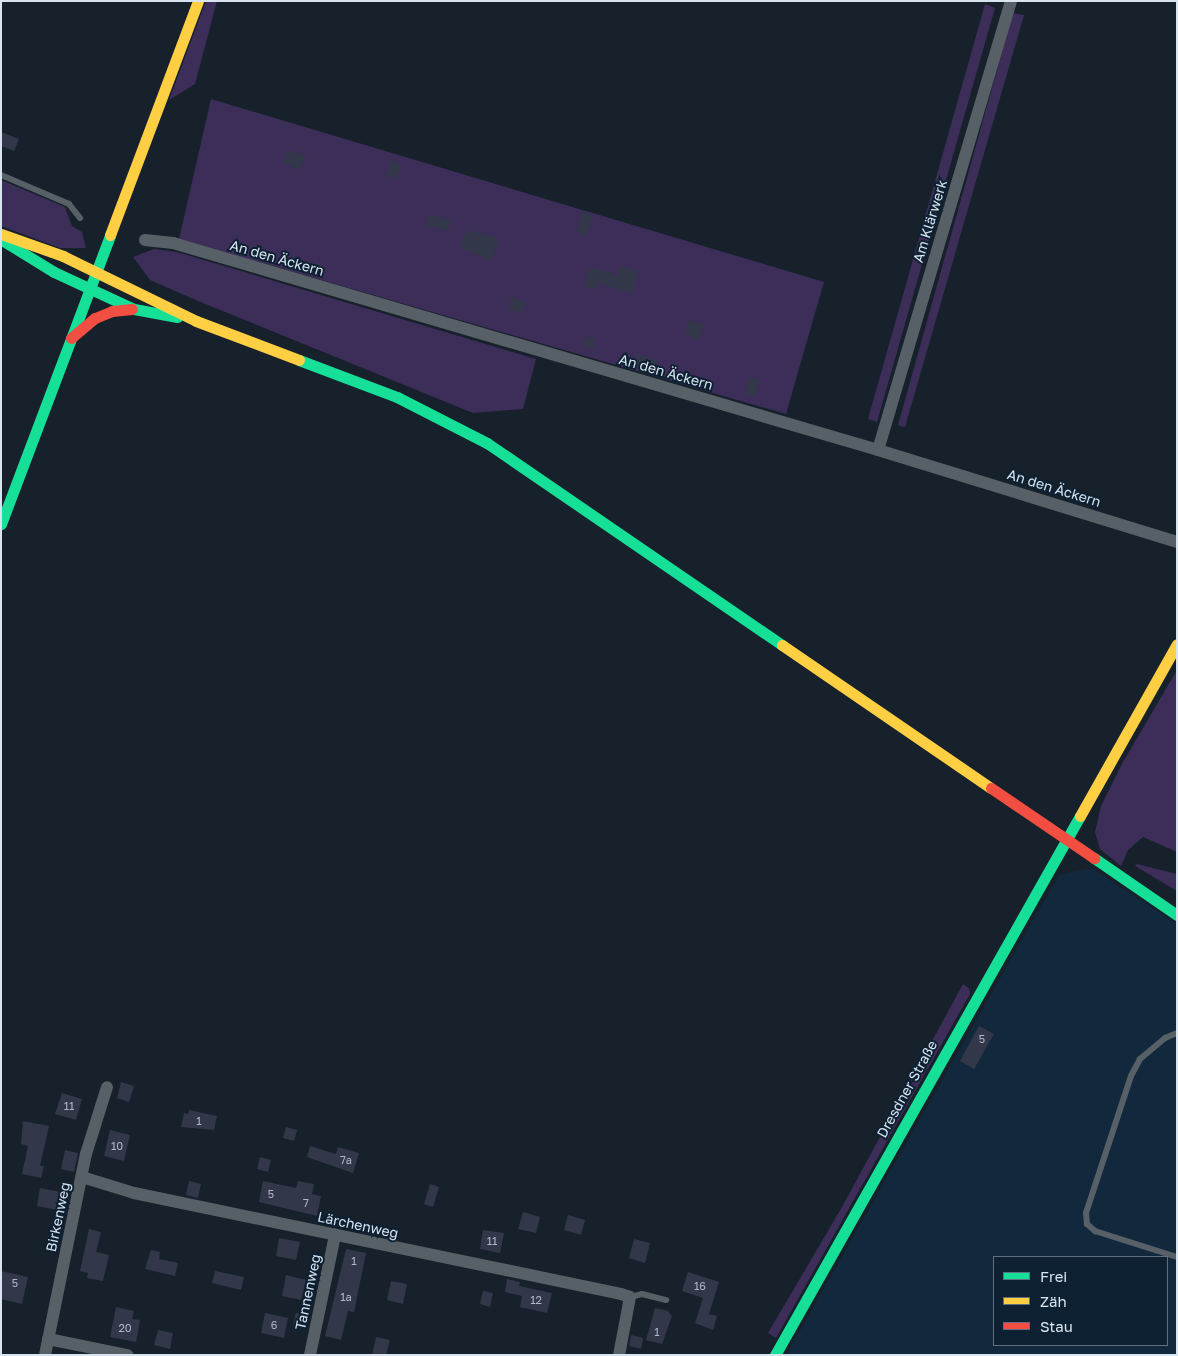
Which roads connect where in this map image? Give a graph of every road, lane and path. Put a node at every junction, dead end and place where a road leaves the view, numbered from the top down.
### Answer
1 (198, 1) edge
2 (1011, 1) edge
3 (1, 175) edge
4 (80, 218) dead end
5 (1, 234) edge
6 (1, 240) edge
7 (145, 240) dead end
8 (96, 271) junction
9 (89, 288) junction
10 (134, 309) junction
11 (196, 321) junction
12 (71, 338) junction
13 (878, 450) junction
14 (1, 524) edge
15 (1177, 542) edge
16 (1177, 644) edge
17 (1066, 839) junction
18 (1177, 915) edge
19 (1177, 1032) edge
20 (107, 1086) dead end
21 (82, 1177) junction
22 (335, 1235) junction
23 (1177, 1257) edge
24 (630, 1297) junction
25 (666, 1300) dead end
26 (48, 1339) junction
27 (45, 1355) edge
28 (128, 1355) edge
29 (310, 1355) edge
30 (619, 1355) edge
31 (775, 1355) edge

1 - 8 main road
2 - 13 street, Am Klärwerk
3 - 4 lane
5 - 8 main road
6 - 9 main road
7 - 13 street, An den Äckern
8 - 9 main road
8 - 11 main road
9 - 10 main road
9 - 12 main road
10 - 11 main road
10 - 12 main road
11 - 17 main road
12 - 14 main road
13 - 15 street, An den Äckern
16 - 17 main road, Dresdner Straße
17 - 18 main road
17 - 31 main road, Dresdner Straße
19 - 23 lane
20 - 21 street, Birkenweg
21 - 22 street, Lärchenweg
21 - 26 street, Birkenweg
22 - 24 street, Lärchenweg
22 - 29 street, Tannenweg
24 - 25 lane
24 - 30 street
26 - 27 street, Birkenweg
26 - 28 street

